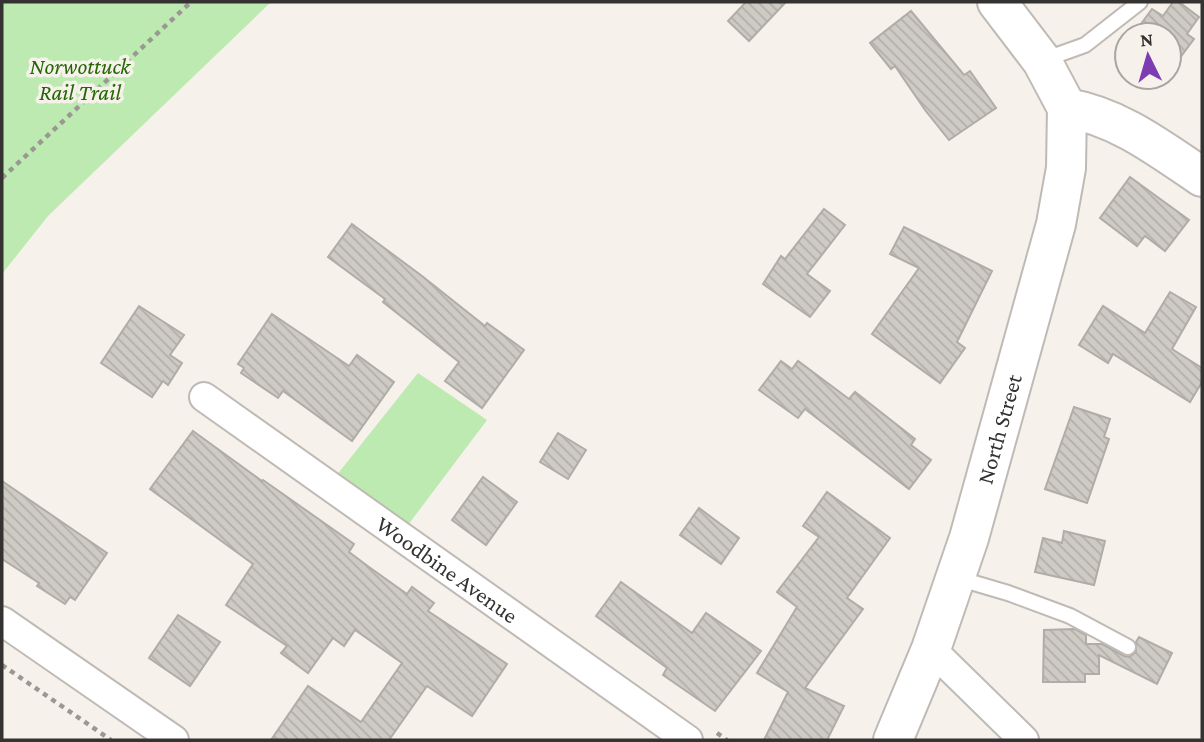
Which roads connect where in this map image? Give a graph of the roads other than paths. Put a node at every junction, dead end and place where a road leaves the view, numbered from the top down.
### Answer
1 (997, 2) edge
2 (1140, 2) edge
3 (1042, 61) junction
4 (1067, 108) junction
5 (1202, 177) edge
6 (204, 397) dead end
7 (955, 578) junction
8 (2, 621) edge
9 (1128, 647) dead end
10 (931, 649) junction
11 (174, 740) edge
12 (688, 740) edge
13 (893, 740) edge
14 (1024, 740) edge

1 - 3 street
2 - 3 lane
3 - 4 street
4 - 5 street
4 - 7 street, North Street
6 - 12 street, Woodbine Avenue
7 - 9 lane
7 - 10 street, North Street
8 - 11 street
10 - 13 street, North Street
10 - 14 street

